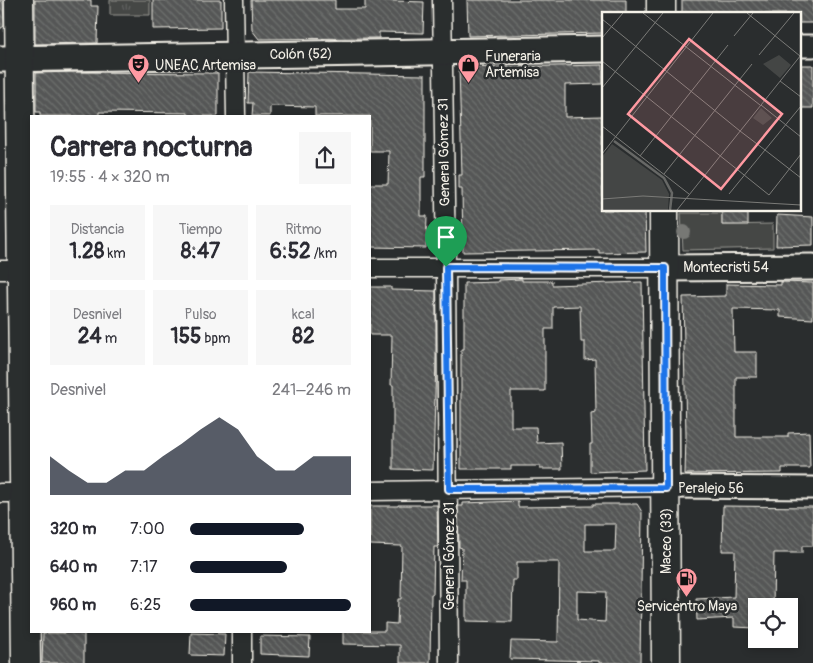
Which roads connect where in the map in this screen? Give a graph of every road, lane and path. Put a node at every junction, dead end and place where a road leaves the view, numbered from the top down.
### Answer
1 (19, 0) edge
2 (234, 0) edge
3 (442, 0) edge
4 (800, 46) edge
5 (813, 46) edge
6 (602, 49) edge
7 (442, 51) junction
8 (236, 55) junction
9 (10, 58) edge
10 (236, 115) edge
11 (664, 211) edge
12 (446, 267) junction
13 (813, 267) edge
14 (371, 268) edge
15 (665, 268) junction
16 (18, 270) edge
17 (666, 488) junction
18 (813, 488) edge
19 (449, 489) junction
20 (371, 491) edge
21 (18, 493) edge
22 (242, 633) edge
23 (26, 663) edge
24 (242, 663) edge
25 (450, 663) edge
26 (666, 663) edge

1 - 9 main road
2 - 8 street
3 - 7 street, General Gómez 31
4 - 5 street
6 - 7 main road, Colón (52)
7 - 8 main road, Colón (52)
7 - 12 street, General Gómez 31
8 - 9 main road, Colón (52)
8 - 10 street
9 - 16 main road
11 - 15 main road, Maceo (33)
12 - 14 street, Montecristi 54
12 - 15 street, Montecristi 54
12 - 19 street, General Gómez 31
13 - 15 main road, Montecristi 54
15 - 17 main road, Maceo (33)
16 - 21 main road
17 - 18 street, Peralejo 56
17 - 19 street, Peralejo 56
17 - 26 main road, Maceo (33)
19 - 20 street, Peralejo 56
19 - 25 street, General Gómez 31
21 - 23 main road
22 - 24 street

